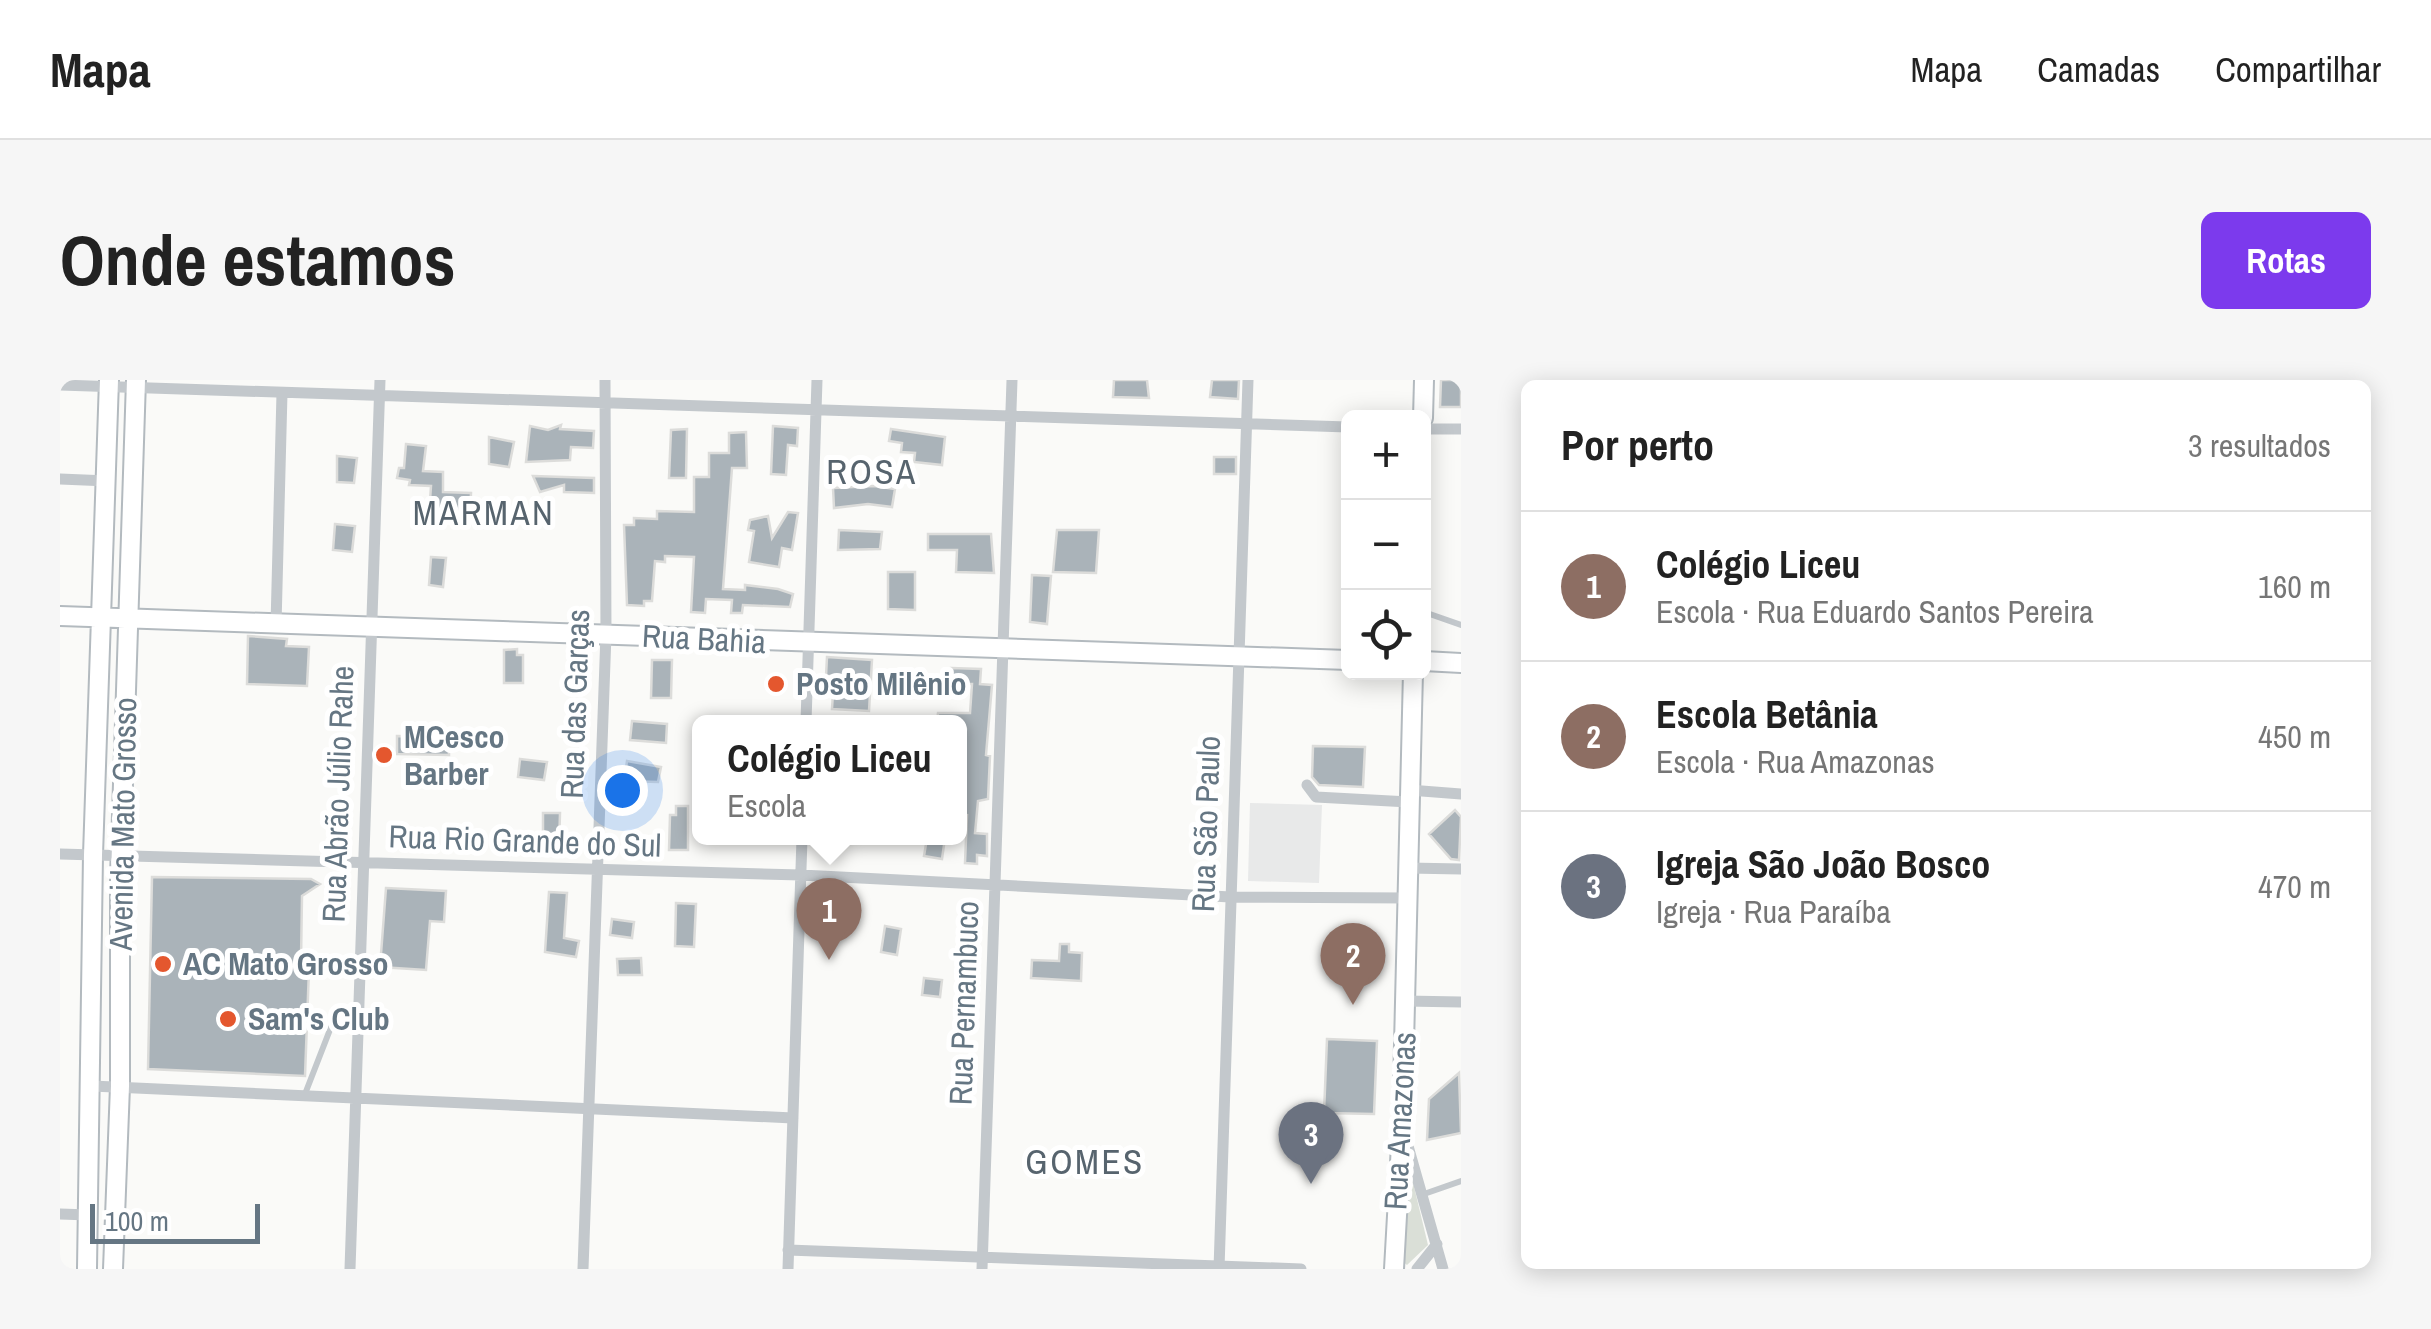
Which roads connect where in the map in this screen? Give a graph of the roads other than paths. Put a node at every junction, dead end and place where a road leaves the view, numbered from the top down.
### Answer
1 (380, 380) edge
2 (605, 380) edge
3 (817, 380) edge
4 (1012, 380) edge
5 (1248, 380) edge
6 (1424, 380) edge
7 (109, 383) edge
8 (136, 384) edge
9 (60, 385) edge
10 (282, 392) junction
11 (380, 395) junction
12 (604, 403) junction
13 (816, 410) junction
14 (1423, 410) edge
15 (1011, 416) junction
16 (1247, 424) junction
17 (1341, 426) edge
18 (1431, 428) edge
19 (1461, 429) edge
20 (60, 479) edge
21 (108, 481) junction
22 (1431, 614) edge
23 (60, 616) edge
24 (101, 618) junction
25 (128, 618) junction
26 (276, 625) junction
27 (1461, 625) edge
28 (372, 629) junction
29 (606, 634) junction
30 (808, 645) junction
31 (1003, 651) junction
32 (1238, 659) junction
33 (1341, 660) edge
34 (1431, 662) edge
35 (1461, 662) edge
36 (1413, 680) edge
37 (806, 715) edge
38 (1307, 784) dead end
39 (1461, 794) edge
40 (1409, 796) junction
41 (802, 845) edge
42 (60, 854) edge
43 (93, 855) junction
44 (120, 856) junction
45 (363, 864) junction
46 (1408, 868) junction
47 (1461, 869) edge
48 (596, 873) junction
49 (801, 875) junction
50 (995, 888) junction
51 (1231, 897) junction
52 (1408, 898) junction
53 (1405, 1001) junction
54 (1461, 1002) edge
55 (338, 1009) dead end
56 (92, 1086) junction
57 (120, 1086) junction
58 (304, 1095) junction
59 (356, 1098) junction
60 (588, 1109) junction
61 (793, 1118) junction
62 (1402, 1128) junction
63 (1461, 1181) edge
64 (1424, 1194) junction
65 (60, 1214) edge
66 (89, 1214) junction
67 (1437, 1244) junction
68 (1394, 1249) junction
69 (788, 1250) junction
70 (982, 1263) edge
71 (1219, 1267) edge
72 (86, 1269) edge
73 (113, 1269) edge
74 (350, 1269) edge
75 (583, 1269) edge
76 (788, 1269) edge
77 (1301, 1269) edge
78 (1394, 1269) edge
79 (1402, 1269) edge
80 (1417, 1269) edge
81 (1443, 1269) edge

1 - 11 street, Rua Abrão Júlio Rahe
2 - 12 street, Rua das Garças
3 - 13 street
4 - 15 street, Rua Pernambuco
5 - 16 street, Rua São Paulo
6 - 14 main road
7 - 8 street
7 - 9 street
7 - 21 main road, Avenida Mato Grosso
8 - 10 street
8 - 25 main road, Avenida Mato Grosso
10 - 11 street
10 - 26 street
11 - 12 street
11 - 28 street, Rua Abrão Júlio Rahe
12 - 13 street
12 - 29 street, Rua das Garças
13 - 15 street
13 - 30 street
15 - 16 street
15 - 31 street, Rua Pernambuco
16 - 17 street
16 - 32 street, Rua São Paulo
18 - 19 street
20 - 21 street
21 - 24 main road, Avenida Mato Grosso
22 - 27 lane
23 - 24 main road, Rua Bahia
24 - 25 main road, Rua Bahia
24 - 43 main road, Avenida Mato Grosso
25 - 26 main road, Rua Bahia
25 - 44 main road, Avenida Mato Grosso
26 - 28 main road, Rua Bahia
28 - 29 main road, Rua Bahia
28 - 45 street, Rua Abrão Júlio Rahe
29 - 30 main road, Rua Bahia
29 - 48 street, Rua das Garças
30 - 31 main road, Rua Bahia
30 - 37 street
31 - 32 main road, Rua Bahia
31 - 50 street, Rua Pernambuco
32 - 33 main road, Rua Bahia
32 - 51 street, Rua São Paulo
34 - 35 main road
36 - 40 main road, Rua Amazonas
38 - 40 street
39 - 40 street
40 - 46 main road, Rua Amazonas
41 - 49 street
42 - 43 street, Rua Rio Grande do Sul
43 - 44 street, Rua Rio Grande do Sul
43 - 56 main road, Avenida Mato Grosso
44 - 45 street, Rua Rio Grande do Sul
44 - 57 main road, Avenida Mato Grosso
45 - 48 street, Rua Rio Grande do Sul
45 - 59 street, Rua Abrão Júlio Rahe
46 - 47 street
46 - 52 main road, Rua Amazonas
48 - 49 street, Rua Rio Grande do Sul
48 - 60 street, Rua das Garças
49 - 50 street, Rua Rio Grande do Sul
49 - 61 street
50 - 51 street, Rua Rio Grande do Sul
50 - 70 street, Rua Pernambuco
51 - 52 street, Rua Rio Grande do Sul
51 - 71 street, Rua São Paulo
52 - 53 main road, Rua Amazonas
53 - 54 street
53 - 62 main road, Rua Amazonas
55 - 58 lane
56 - 57 street
56 - 66 main road, Avenida Mato Grosso
57 - 58 street
57 - 73 main road, Avenida Mato Grosso
58 - 59 street
59 - 60 street
59 - 74 street, Rua Abrão Júlio Rahe
60 - 61 street
60 - 75 street, Rua das Garças
61 - 69 street
62 - 64 street
62 - 68 main road, Rua Amazonas
63 - 64 lane
64 - 67 street
65 - 66 street
66 - 72 main road, Avenida Mato Grosso
67 - 80 street
67 - 81 street
68 - 78 main road, Rua Amazonas
68 - 79 street
69 - 70 street
69 - 76 street
70 - 71 street
71 - 77 street

